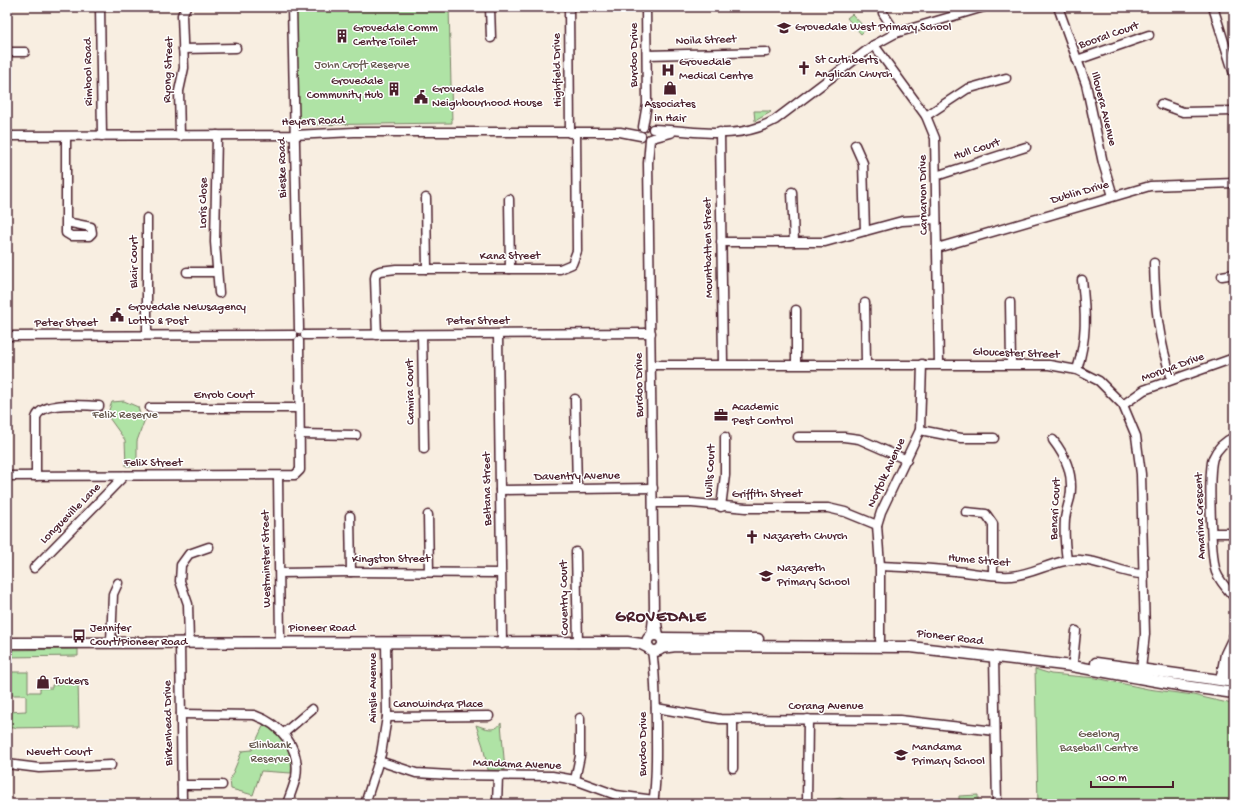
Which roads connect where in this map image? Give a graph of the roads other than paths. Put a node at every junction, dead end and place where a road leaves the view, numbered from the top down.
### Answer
1 (100, 7) edge
2 (186, 7) edge
3 (292, 7) edge
4 (490, 7) edge
5 (569, 7) edge
6 (646, 7) edge
7 (882, 7) edge
8 (984, 7) edge
9 (1058, 7) edge
10 (1213, 7) edge
11 (896, 33) junction
12 (1149, 35) dead end
13 (491, 38) dead end
14 (874, 45) junction
15 (236, 48) dead end
16 (183, 49) junction
17 (7, 52) edge
18 (25, 52) dead end
19 (766, 52) dead end
20 (647, 55) junction
21 (1077, 60) junction
22 (1233, 69) edge
23 (1006, 78) dead end
24 (1161, 104) dead end
25 (1234, 111) edge
26 (926, 116) junction
27 (721, 132) junction
28 (573, 133) junction
29 (647, 133) junction
30 (294, 135) junction
31 (7, 136) edge
32 (102, 136) junction
33 (180, 136) junction
34 (217, 136) junction
35 (66, 137) junction
36 (856, 145) dead end
37 (1026, 147) dead end
38 (936, 176) junction
39 (1234, 184) edge
40 (792, 192) dead end
41 (1113, 196) junction
42 (426, 198) dead end
43 (509, 199) dead end
44 (147, 218) dead end
45 (936, 219) junction
46 (66, 222) dead end
47 (865, 230) junction
48 (721, 242) junction
49 (794, 242) junction
50 (937, 248) junction
51 (1154, 263) dead end
52 (427, 269) junction
53 (510, 269) junction
54 (187, 272) dead end
55 (216, 272) junction
56 (1234, 274) edge
57 (1222, 276) dead end
58 (1082, 280) dead end
59 (218, 294) dead end
60 (1010, 302) dead end
61 (865, 303) dead end
62 (796, 310) dead end
63 (147, 330) dead end
64 (651, 333) junction
65 (498, 334) junction
66 (299, 335) junction
67 (377, 335) junction
68 (422, 335) junction
69 (7, 336) edge
70 (1234, 358) edge
71 (723, 364) junction
72 (796, 364) junction
73 (866, 364) junction
74 (922, 364) junction
75 (939, 364) junction
76 (1011, 364) junction
77 (652, 365) junction
78 (1077, 370) junction
79 (1172, 379) junction
80 (574, 399) dead end
81 (1123, 405) junction
82 (99, 406) dead end
83 (150, 408) dead end
84 (299, 408) junction
85 (920, 430) junction
86 (300, 434) junction
87 (356, 435) dead end
88 (724, 437) dead end
89 (798, 437) dead end
90 (1234, 437) edge
91 (994, 438) dead end
92 (1053, 440) dead end
93 (424, 449) dead end
94 (907, 460) junction
95 (298, 474) joint
96 (7, 476) edge
97 (36, 476) junction
98 (124, 476) junction
99 (278, 476) junction
100 (577, 488) junction
101 (654, 488) junction
102 (500, 490) junction
103 (654, 503) junction
104 (721, 506) junction
105 (966, 512) dead end
106 (428, 515) dead end
107 (350, 516) dead end
108 (877, 525) junction
109 (1212, 533) junction
110 (1234, 533) edge
111 (209, 547) dead end
112 (576, 552) dead end
113 (1067, 560) junction
114 (880, 566) junction
115 (34, 568) dead end
116 (351, 572) junction
117 (429, 572) junction
118 (280, 573) junction
119 (501, 573) junction
120 (1143, 574) junction
121 (993, 575) junction
122 (118, 583) dead end
123 (1234, 597) edge
124 (1076, 631) dead end
125 (1234, 635) edge
126 (10, 642) edge
127 (111, 642) junction
128 (184, 642) junction
129 (280, 642) junction
130 (386, 642) junction
131 (1234, 642) edge
132 (578, 643) junction
133 (655, 643) junction
134 (880, 643) junction
135 (502, 644) junction
136 (994, 654) junction
137 (1234, 654) edge
138 (1072, 663) junction
139 (1234, 671) edge
140 (1141, 673) junction
141 (1227, 687) edge
142 (656, 708) junction
143 (312, 709) dead end
144 (181, 714) junction
145 (489, 716) dead end
146 (387, 717) junction
147 (580, 718) dead end
148 (733, 719) junction
149 (808, 719) junction
150 (995, 731) junction
151 (284, 733) junction
152 (379, 762) junction
153 (7, 764) edge
154 (111, 765) dead end
155 (733, 768) dead end
156 (498, 776) junction
157 (575, 780) junction
158 (182, 785) junction
159 (222, 786) dead end
160 (654, 802) edge
161 (182, 804) edge
162 (287, 804) edge
163 (365, 804) edge
164 (498, 804) edge
165 (807, 804) edge
166 (997, 804) edge

1 - 32 street, Rimbool Road
2 - 16 street, Ryong Street
3 - 30 street, Bieske Road
4 - 13 street
5 - 28 street, Highfield Drive
6 - 20 street, Burdoo Drive
7 - 11 street
8 - 11 street, Heyers Road
9 - 21 street, Illouera Avenue
10 - 22 street
11 - 14 street, Heyers Road
12 - 21 street, Booral Court
14 - 26 street, Carnarvon Drive
14 - 27 street, Heyers Road
15 - 16 street
16 - 33 street, Ryong Street
17 - 18 street
19 - 20 street, Noila Street
20 - 29 street, Burdoo Drive
21 - 41 street, Illouera Avenue
23 - 26 street
24 - 25 street
26 - 38 street, Carnarvon Drive
27 - 29 street, Heyers Road
27 - 48 street, Mountbatten Street
28 - 29 street, Heyers Road
28 - 30 street, Heyers Road
28 - 53 street, Kana Street
29 - 64 street, Burdoo Drive
30 - 34 street, Heyers Road
30 - 66 street, Bieske Road
31 - 35 street, Heyers Road
32 - 33 street, Heyers Road
32 - 35 street, Heyers Road
33 - 34 street, Heyers Road
34 - 55 street, Loris Close
35 - 46 street
36 - 47 street
37 - 38 street, Hull Court
38 - 45 street, Carnarvon Drive
39 - 41 street, Dublin Drive
40 - 49 street
41 - 50 street, Dublin Drive
42 - 52 street
43 - 53 street
44 - 63 street, Blair Court
45 - 47 street
45 - 50 street, Carnarvon Drive
47 - 49 street
48 - 49 street
48 - 71 street, Mountbatten Street
50 - 75 street, Carnarvon Drive
51 - 79 street
52 - 53 street, Kana Street
52 - 67 street, Kana Street
54 - 55 street
55 - 59 street, Loris Close
56 - 57 street
58 - 78 street
60 - 76 street
61 - 73 street
62 - 72 street
64 - 65 street, Peter Street
64 - 77 street, Burdoo Drive
65 - 68 street, Peter Street
65 - 102 street, Beltana Street
66 - 67 street, Peter Street
66 - 69 street, Peter Street
66 - 84 street, Bieske Road
67 - 68 street, Peter Street
68 - 93 street, Camira Court
70 - 79 street, Moruya Drive
71 - 72 street, Gloucester Street
71 - 77 street, Gloucester Street
72 - 73 street, Gloucester Street
73 - 74 street, Gloucester Street
74 - 75 street, Gloucester Street
74 - 85 street, Norfolk Avenue
75 - 76 street, Gloucester Street
76 - 78 street, Gloucester Street
77 - 101 street, Burdoo Drive
78 - 81 street, Gloucester Street
79 - 81 street, Moruya Drive
80 - 100 street
81 - 120 street, Gloucester Street
82 - 97 street
83 - 84 street, Enrob Court
84 - 86 street, Bieske Road
85 - 91 street
85 - 94 street, Norfolk Avenue
86 - 87 street
86 - 95 street, Bieske Road
88 - 104 street, Wills Court
89 - 94 street
90 - 109 street, Amarina Crescent
92 - 113 street, Benari Court
94 - 108 street, Norfolk Avenue
95 - 99 street, Felix Street
96 - 97 street, Felix Street
97 - 98 street, Felix Street
98 - 99 street, Felix Street
98 - 115 street, Longueville Lane
99 - 118 street, Westminster Street
100 - 101 street, Daventry Avenue
100 - 102 street, Daventry Avenue
101 - 103 street, Burdoo Drive
102 - 119 street, Beltana Street
103 - 104 street, Griffith Street
103 - 133 street, Burdoo Drive
104 - 108 street, Griffith Street
105 - 121 street
106 - 117 street
107 - 116 street
108 - 114 street, Norfolk Avenue
109 - 110 street
109 - 123 street, Amarina Crescent
111 - 128 street, Birkenhead Drive
112 - 132 street, Coventry Court
113 - 120 street, Hume Street
113 - 121 street, Hume Street
114 - 121 street, Hume Street
114 - 134 street, Norfolk Avenue
116 - 117 street, Kingston Street
116 - 118 street, Kingston Street
117 - 119 street, Kingston Street
118 - 129 street, Westminster Street
119 - 135 street, Beltana Street
120 - 140 street, Gloucester Street
122 - 127 street
124 - 138 street
125 - 141 street
126 - 127 main road, Pioneer Road
127 - 128 main road, Pioneer Road
128 - 129 main road, Pioneer Road
128 - 144 street, Birkenhead Drive
129 - 130 main road, Pioneer Road
130 - 135 main road, Pioneer Road
130 - 146 street, Ainslie Avenue
131 - 141 street
132 - 133 main road, Pioneer Road
132 - 135 main road, Pioneer Road
133 - 134 main road, Pioneer Road
133 - 142 street, Burdoo Drive
134 - 136 main road, Pioneer Road
136 - 138 main road, Pioneer Road
136 - 150 street
137 - 139 street
138 - 140 main road, Pioneer Road
140 - 141 main road, Pioneer Road
142 - 148 street, Corang Avenue
142 - 160 street, Burdoo Drive
143 - 151 street
144 - 151 street
144 - 158 street, Birkenhead Drive
145 - 146 street, Canowindra Place
146 - 152 street, Ainslie Avenue
147 - 157 street
148 - 149 street, Corang Avenue
148 - 155 street
149 - 150 street, Corang Avenue
149 - 165 street
150 - 166 street
151 - 162 street
152 - 156 street, Mandama Avenue
152 - 163 street, Ainslie Avenue
153 - 154 street, Nevett Court
156 - 157 street, Mandama Avenue
156 - 164 street
157 - 160 street, Mandama Avenue
158 - 159 street
158 - 161 street, Birkenhead Drive

